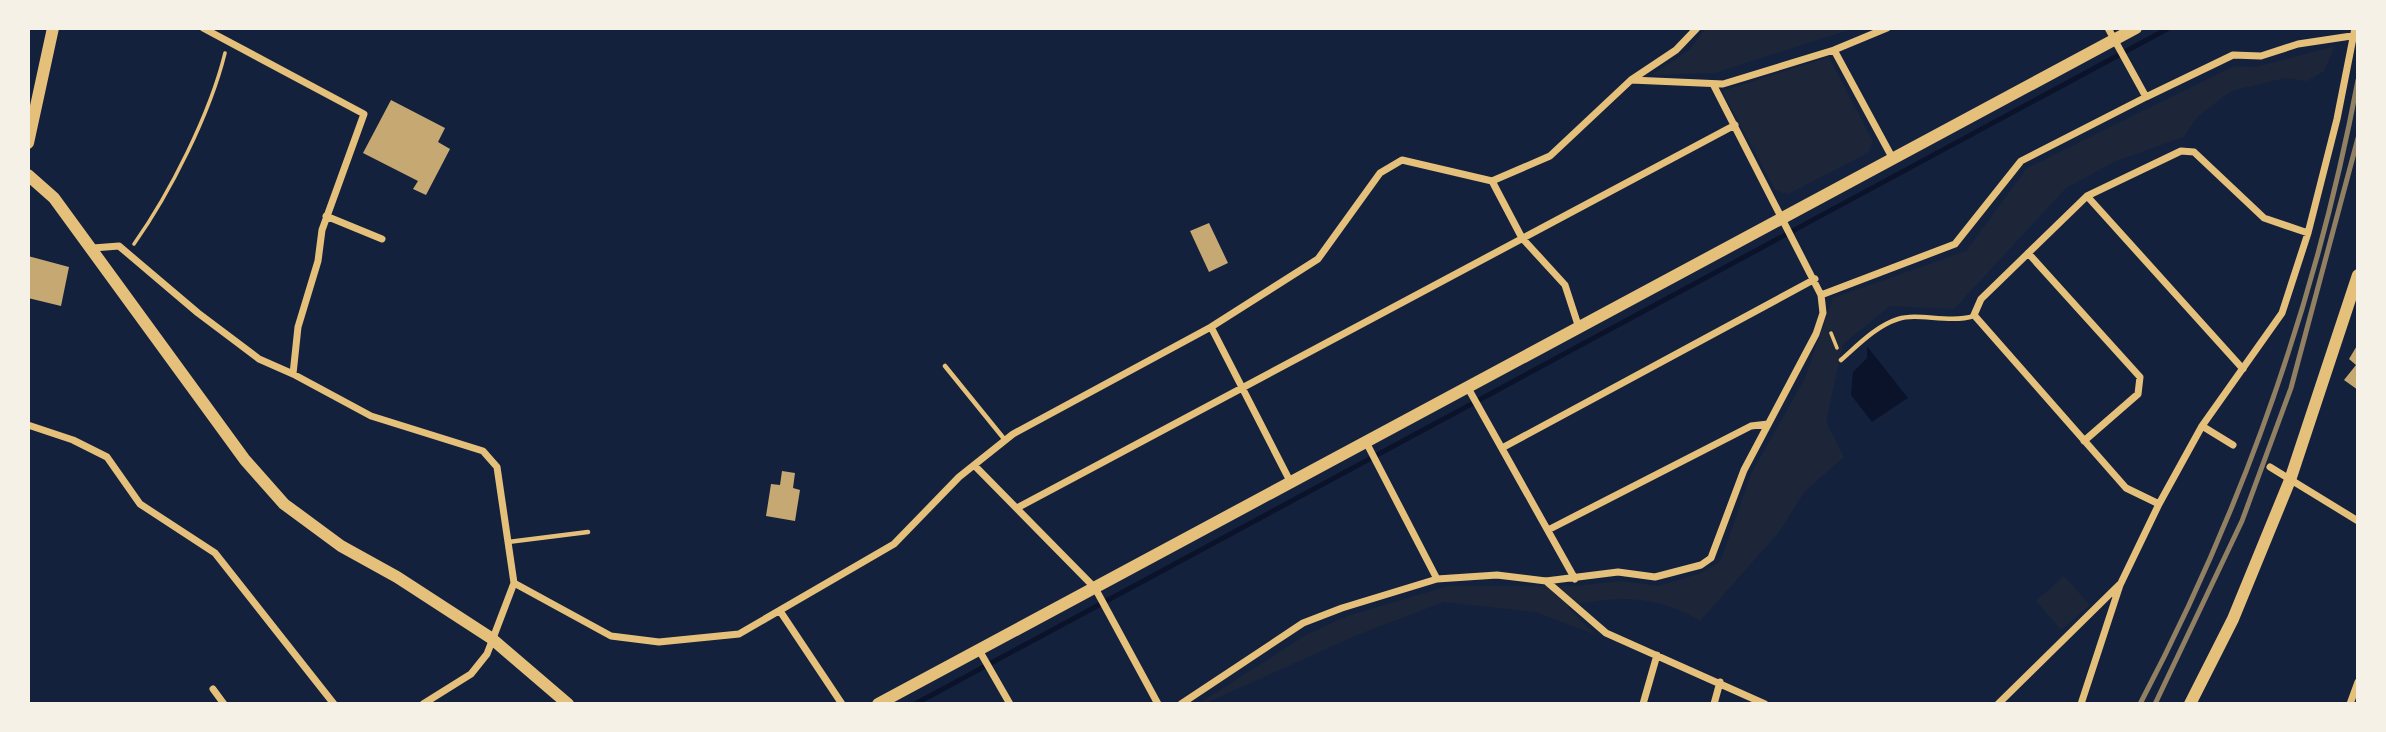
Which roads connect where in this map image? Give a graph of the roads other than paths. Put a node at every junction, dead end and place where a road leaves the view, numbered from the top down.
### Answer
1 (53, 28) edge
2 (203, 28) edge
3 (1697, 28) edge
4 (1887, 28) edge
5 (2136, 28) edge
6 (2356, 33) edge
7 (2111, 34) edge
8 (1834, 50) junction
9 (1630, 80) junction
10 (1713, 84) junction
11 (2146, 97) junction
12 (30, 122) edge
13 (1735, 125) junction
14 (28, 143) edge
15 (1893, 159) junction
16 (28, 175) edge
17 (1492, 181) junction
18 (2087, 196) junction
19 (326, 216) junction
20 (1783, 218) junction
21 (2308, 233) junction
22 (1522, 238) junction
23 (382, 239) dead end
24 (93, 248) junction
25 (2028, 253) junction
26 (2358, 275) edge
27 (1815, 279) junction
28 (1821, 295) junction
29 (1974, 315) junction
30 (1212, 327) junction
31 (1579, 328) junction
32 (1841, 360) road end
33 (945, 366) dead end
34 (2243, 369) junction
35 (293, 374) junction
36 (1468, 387) junction
37 (1242, 388) junction
38 (1768, 424) junction
39 (28, 425) edge
40 (2202, 426) junction
41 (1006, 440) junction
42 (2084, 441) junction
43 (1366, 442) junction
44 (2233, 445) dead end
45 (1502, 448) junction
46 (974, 465) junction
47 (2270, 467) dead end
48 (2290, 480) junction
49 (1291, 483) junction
50 (2159, 504) junction
51 (1017, 508) junction
52 (2358, 521) edge
53 (1548, 530) junction
54 (588, 532) dead end
55 (508, 542) junction
56 (1437, 579) junction
57 (1575, 579) junction
58 (1546, 581) junction
59 (514, 583) junction
60 (2120, 585) junction
61 (1095, 588) junction
62 (780, 611) junction
63 (491, 638) junction
64 (979, 650) junction
65 (1657, 655) junction
66 (1720, 682) junction
67 (2358, 682) edge
68 (214, 689) dead end
69 (556, 692) junction
70 (224, 704) edge
71 (334, 704) edge
72 (423, 704) edge
73 (549, 704) edge
74 (568, 704) edge
75 (842, 704) edge
76 (878, 704) edge
77 (1010, 704) edge
78 (1158, 704) edge
79 (1181, 704) edge
80 (1643, 704) edge
81 (1714, 704) edge
82 (1765, 704) edge
83 (1998, 704) edge
84 (2081, 704) edge
85 (2190, 704) edge
86 (2350, 704) edge

1 - 12 street
2 - 19 street
3 - 9 street
4 - 8 street
5 - 7 street
6 - 11 street
6 - 21 street
7 - 11 street
7 - 15 street
8 - 10 street
8 - 15 street
9 - 10 street
9 - 17 street
10 - 13 street
11 - 28 street
12 - 14 street
13 - 20 street
13 - 22 street
15 - 20 street
16 - 24 street
17 - 22 street
17 - 30 street
18 - 21 street
18 - 25 street
18 - 34 street
19 - 23 street
19 - 35 street
20 - 27 street
20 - 31 street
21 - 34 street
22 - 31 street
22 - 37 street
24 - 35 street
24 - 63 street
25 - 29 street
25 - 42 street
26 - 48 street
27 - 28 street
27 - 45 street
28 - 38 street
29 - 32 lane
29 - 42 street
30 - 37 street
30 - 41 street
31 - 36 street
33 - 41 lane
34 - 40 street
35 - 55 street
36 - 43 street
36 - 45 street
37 - 49 street
37 - 51 street
38 - 53 street
38 - 57 street
39 - 71 street
40 - 44 street
40 - 50 street
41 - 46 street
42 - 50 street
43 - 49 street
43 - 56 street
45 - 53 street
46 - 51 street
46 - 62 street
47 - 48 street
48 - 52 street
48 - 85 street
49 - 61 street
50 - 60 street
51 - 61 street
53 - 57 street
54 - 55 lane
55 - 59 street
56 - 58 street
56 - 79 street
57 - 58 street
58 - 65 street
59 - 62 street
59 - 63 street
60 - 83 street
60 - 84 street
61 - 64 street
61 - 78 street
62 - 75 street
63 - 69 street
63 - 72 street
64 - 76 street
64 - 77 street
65 - 66 street
65 - 80 street
66 - 81 street
66 - 82 street
67 - 86 street
68 - 70 street
69 - 73 street
69 - 74 street

